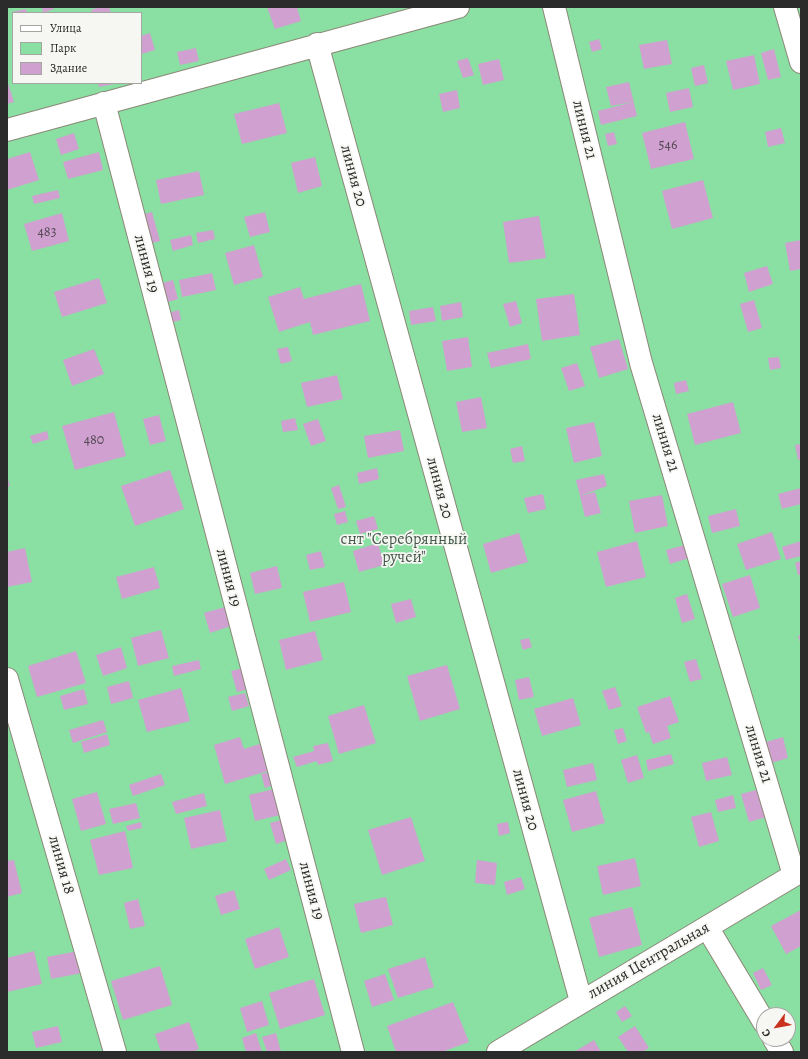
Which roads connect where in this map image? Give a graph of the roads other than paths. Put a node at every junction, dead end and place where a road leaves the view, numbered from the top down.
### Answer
1 (458, 7) edge
2 (554, 7) edge
3 (785, 7) edge
4 (317, 44) junction
5 (801, 62) edge
6 (104, 103) junction
7 (7, 130) edge
8 (7, 679) edge
9 (797, 873) edge
10 (707, 927) junction
11 (581, 1001) junction
12 (756, 1009) edge
13 (506, 1050) edge
14 (114, 1052) edge
15 (353, 1052) edge

1 - 4 street
2 - 9 street, линия 21
3 - 5 street
4 - 6 street
4 - 11 street, линия 20
6 - 7 street
6 - 15 street, линия 19
8 - 14 street, линия 18
9 - 10 street, линия Центральная
10 - 11 street, линия Центральная
10 - 12 street
11 - 13 street, линия Центральная

